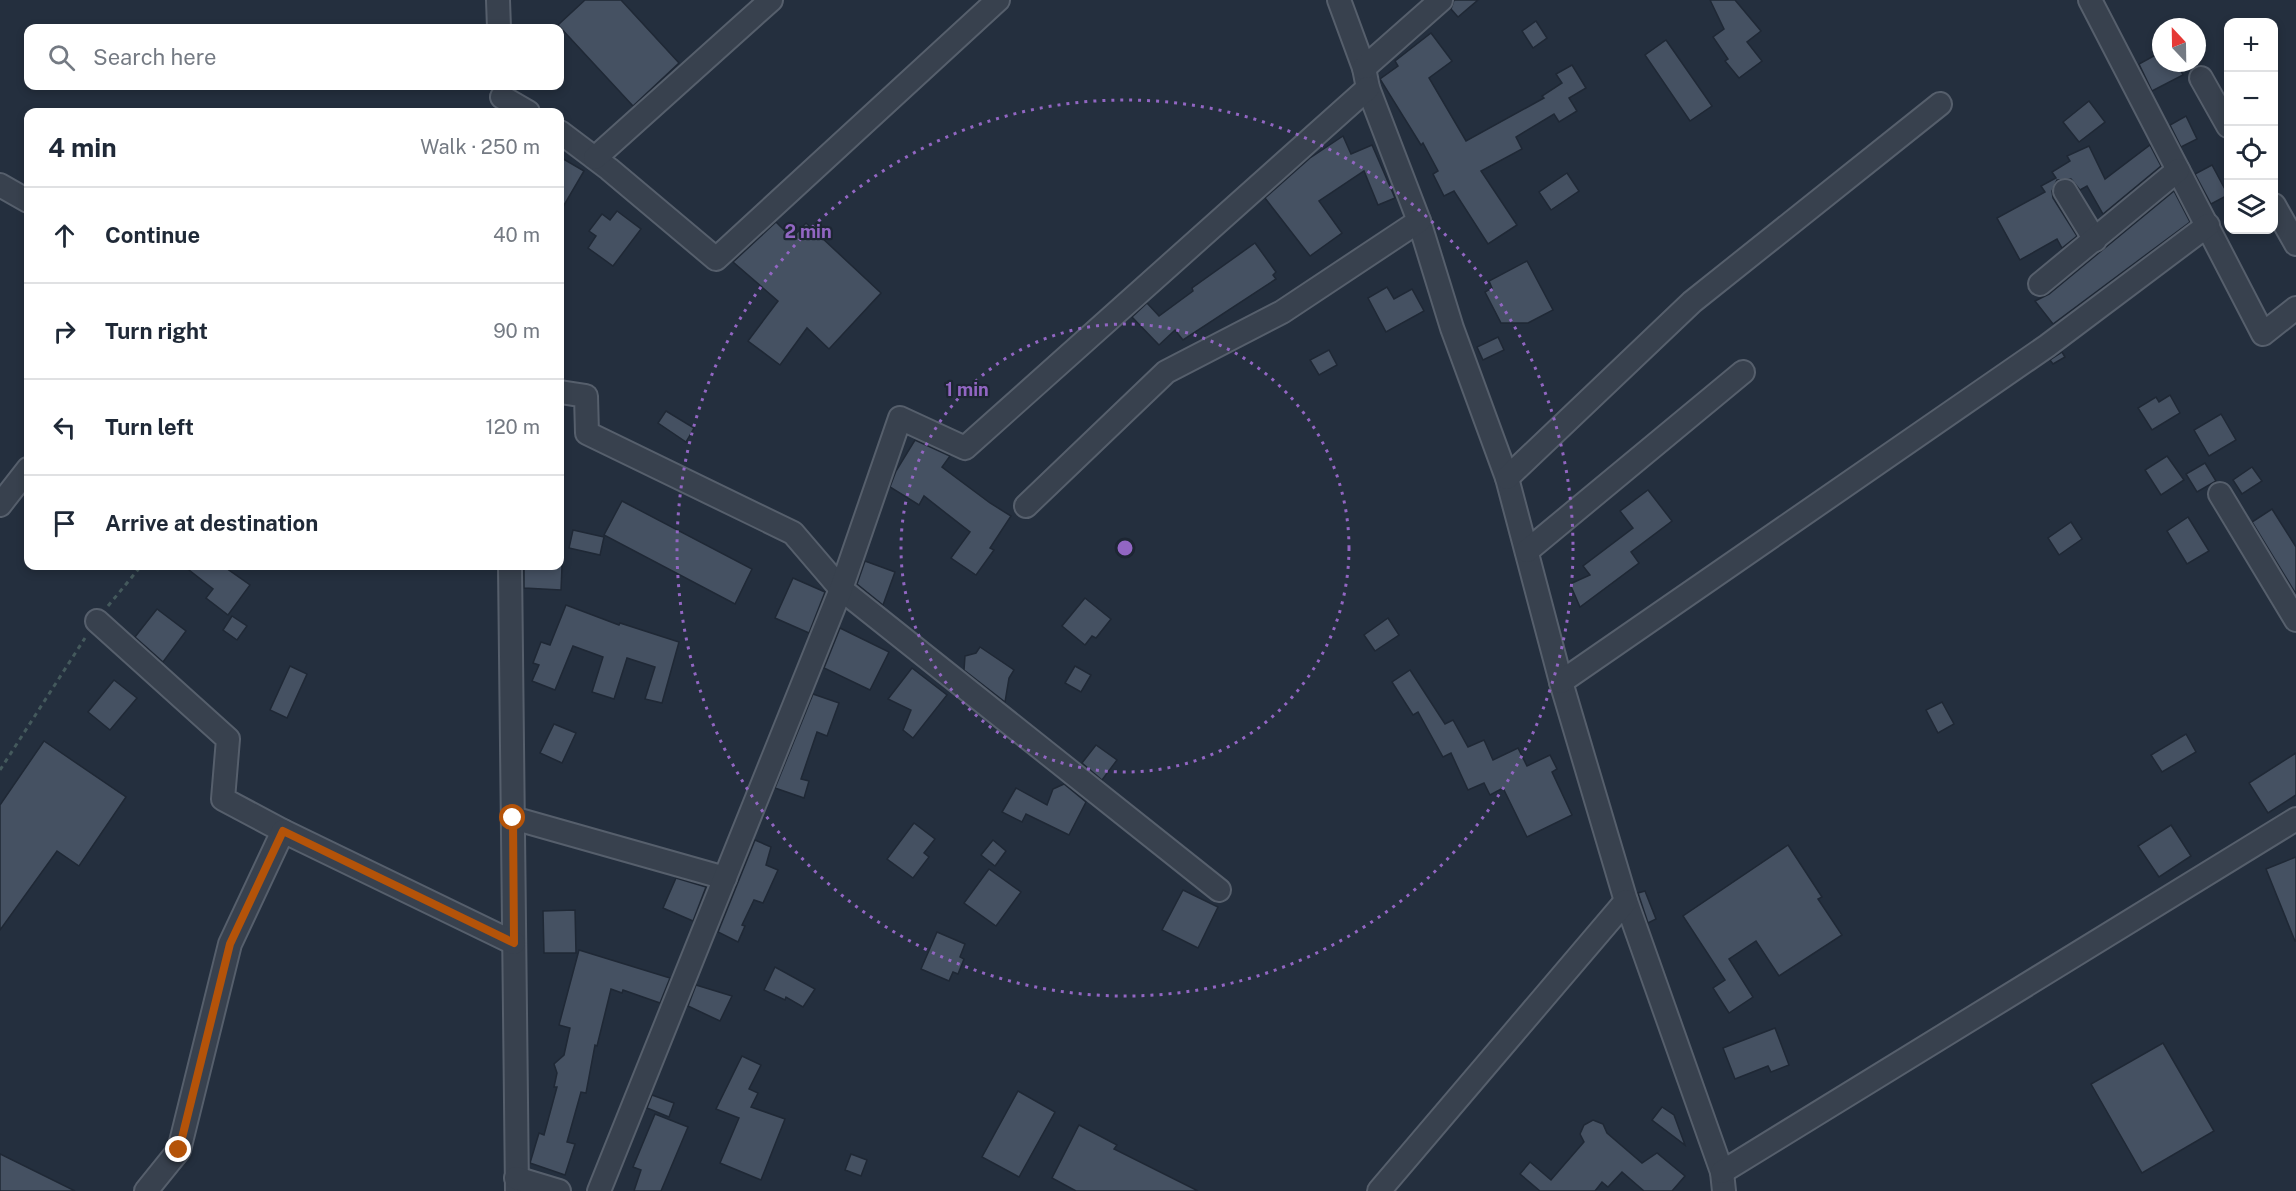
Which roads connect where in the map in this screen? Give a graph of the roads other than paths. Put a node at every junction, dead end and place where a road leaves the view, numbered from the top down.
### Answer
1 (498, 0) edge
2 (771, 0) edge
3 (998, 0) edge
4 (1339, 0) edge
5 (1441, 0) edge
6 (2090, 0) edge
7 (499, 24) edge
8 (1366, 78) junction
9 (2201, 78) dead end
10 (502, 98) edge
11 (1940, 104) dead end
12 (521, 108) edge
13 (2224, 117) edge
14 (564, 135) edge
15 (595, 158) junction
16 (2178, 170) junction
17 (0, 185) edge
18 (2065, 191) dead end
19 (24, 199) edge
20 (2278, 212) edge
21 (1419, 221) junction
22 (2208, 225) junction
23 (2095, 240) junction
24 (2296, 244) edge
25 (2040, 284) dead end
26 (2296, 308) edge
27 (1743, 372) dead end
28 (564, 393) edge
29 (24, 474) edge
30 (1507, 478) junction
31 (2220, 494) dead end
32 (0, 505) edge
33 (1026, 506) dead end
34 (1527, 551) junction
35 (510, 570) edge
36 (841, 589) junction
37 (2296, 620) edge
38 (97, 621) road end
39 (1561, 682) junction
40 (513, 818) junction
41 (2296, 819) edge
42 (283, 831) junction
43 (725, 878) junction
44 (1219, 890) dead end
45 (1626, 901) junction
46 (514, 943) junction
47 (1723, 1181) edge
48 (516, 1185) edge
49 (146, 1191) edge
50 (559, 1191) edge
51 (599, 1191) edge
52 (1379, 1191) edge

1 - 7 street
2 - 15 street
3 - 15 street
4 - 8 street
5 - 8 street
6 - 16 street
8 - 21 street
8 - 36 street
9 - 13 street
10 - 12 street
11 - 30 street
14 - 15 street
16 - 22 street
16 - 23 street
17 - 19 street
18 - 23 street
20 - 24 street
21 - 30 street
21 - 33 street
22 - 26 street
22 - 39 street
23 - 25 street
27 - 34 street
28 - 36 street
29 - 32 street
30 - 34 street
31 - 37 street
34 - 39 street
35 - 40 street
36 - 43 street
36 - 44 street
38 - 42 street
39 - 45 street
40 - 43 street
40 - 46 street
41 - 47 street
42 - 46 street
42 - 49 street
43 - 51 street
45 - 47 street
45 - 52 street
46 - 48 street
48 - 50 street

